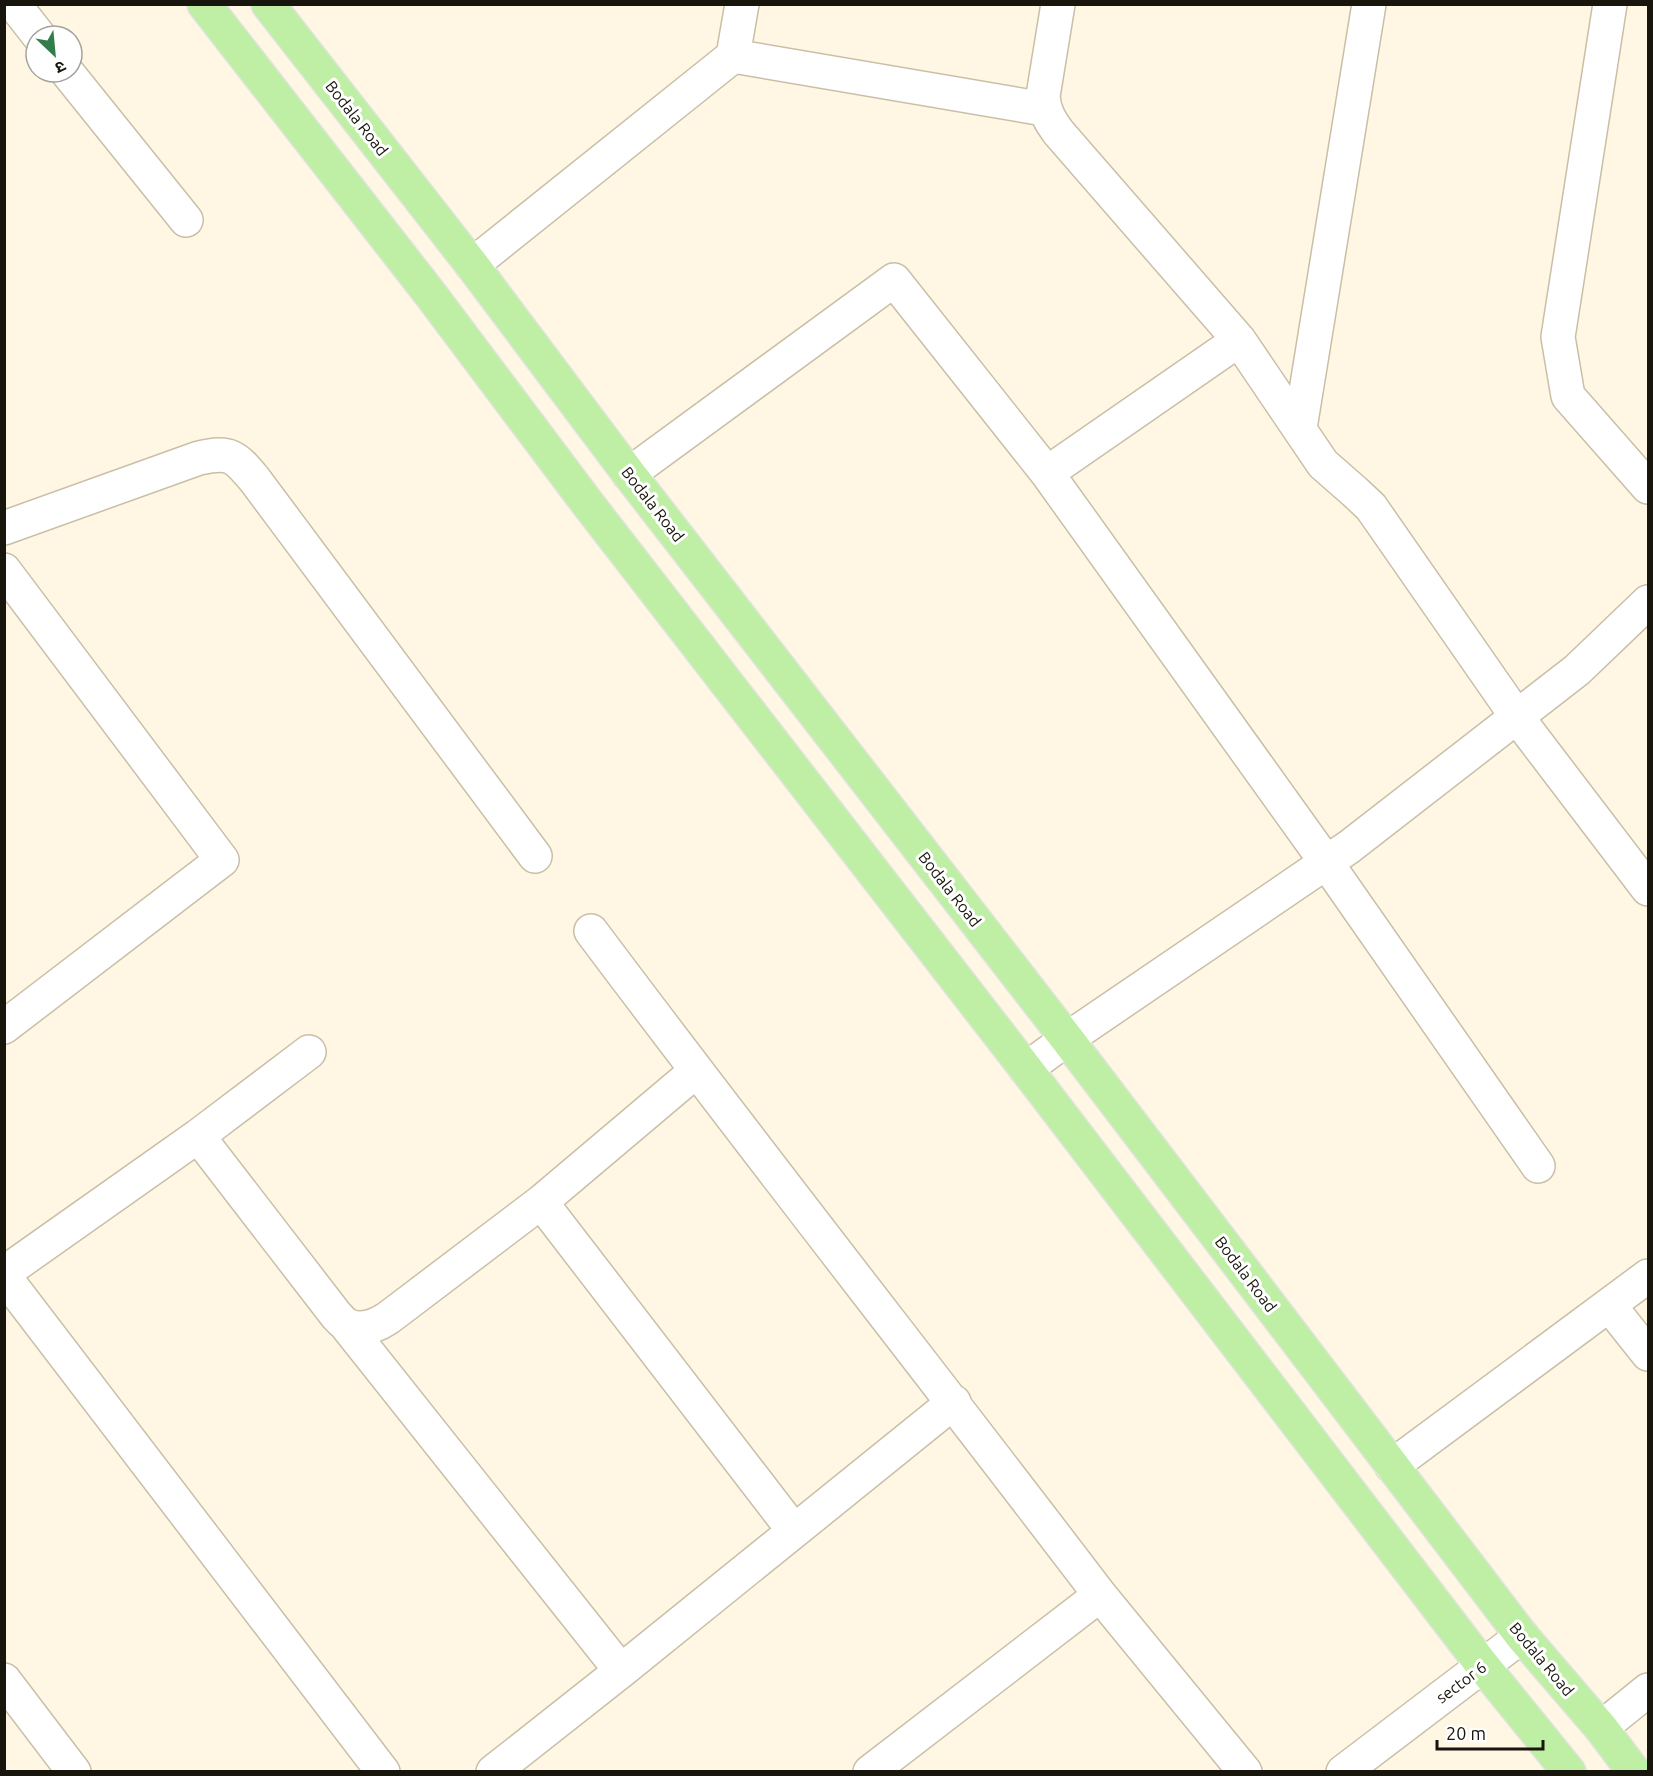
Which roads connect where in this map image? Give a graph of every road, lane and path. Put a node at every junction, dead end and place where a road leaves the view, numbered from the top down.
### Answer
1 (14, 4) edge
2 (204, 4) edge
3 (268, 4) edge
4 (742, 4) edge
5 (1058, 4) edge
6 (1369, 4) edge
7 (1611, 4) edge
8 (30, 24) edge
9 (733, 56) junction
10 (77, 84) edge
11 (1044, 109) junction
12 (186, 220) dead end
13 (472, 265) junction
14 (1239, 340) junction
15 (1300, 428) junction
16 (629, 474) junction
17 (1047, 474) junction
18 (1648, 488) edge
19 (4, 528) edge
20 (4, 570) edge
21 (1648, 603) edge
22 (1517, 717) junction
23 (535, 856) dead end
24 (1326, 862) junction
25 (1648, 890) edge
26 (591, 931) dead end
27 (4, 1027) edge
28 (1067, 1040) junction
29 (309, 1052) dead end
30 (1026, 1069) junction
31 (696, 1071) junction
32 (198, 1136) junction
33 (1538, 1166) dead end
34 (541, 1202) junction
35 (4, 1274) edge
36 (1648, 1276) edge
37 (1609, 1305) junction
38 (346, 1325) junction
39 (1648, 1354) edge
40 (954, 1402) junction
41 (1392, 1466) junction
42 (794, 1531) junction
43 (1100, 1594) junction
44 (1522, 1636) junction
45 (1483, 1666) junction
46 (621, 1671) junction
47 (4, 1680) edge
48 (1648, 1690) edge
49 (1601, 1728) junction
50 (74, 1772) edge
51 (383, 1772) edge
52 (493, 1772) edge
53 (870, 1772) edge
54 (1245, 1772) edge
55 (1343, 1772) edge
56 (1569, 1772) edge
57 (1634, 1772) edge

1 - 8 street
2 - 30 main road
3 - 13 main road, Bodala Road
4 - 9 street
5 - 11 street
6 - 15 street
7 - 18 street
9 - 11 street
9 - 13 street
10 - 12 street
11 - 14 street
13 - 16 main road, Bodala Road
14 - 15 street
14 - 17 street
15 - 22 street
16 - 17 street
16 - 28 main road, Bodala Road
17 - 24 street
19 - 23 street
20 - 27 street
21 - 22 street
22 - 24 street
22 - 25 street
24 - 28 street
24 - 33 street
26 - 31 street
28 - 30 street
28 - 41 main road, Bodala Road
29 - 32 street
30 - 45 main road
31 - 34 street
31 - 40 street
32 - 35 street
32 - 38 street
34 - 38 street
34 - 42 street
35 - 51 street
36 - 37 street
37 - 39 street
37 - 41 street
38 - 46 street
40 - 42 street
40 - 43 street
41 - 44 main road, Bodala Road
42 - 46 street
43 - 53 street
43 - 54 street
44 - 45 street, sector 6
44 - 49 main road, Bodala Road
45 - 55 street, sector 6
45 - 56 main road
46 - 52 street
47 - 50 street
48 - 49 street
49 - 57 main road, Bodala Road

